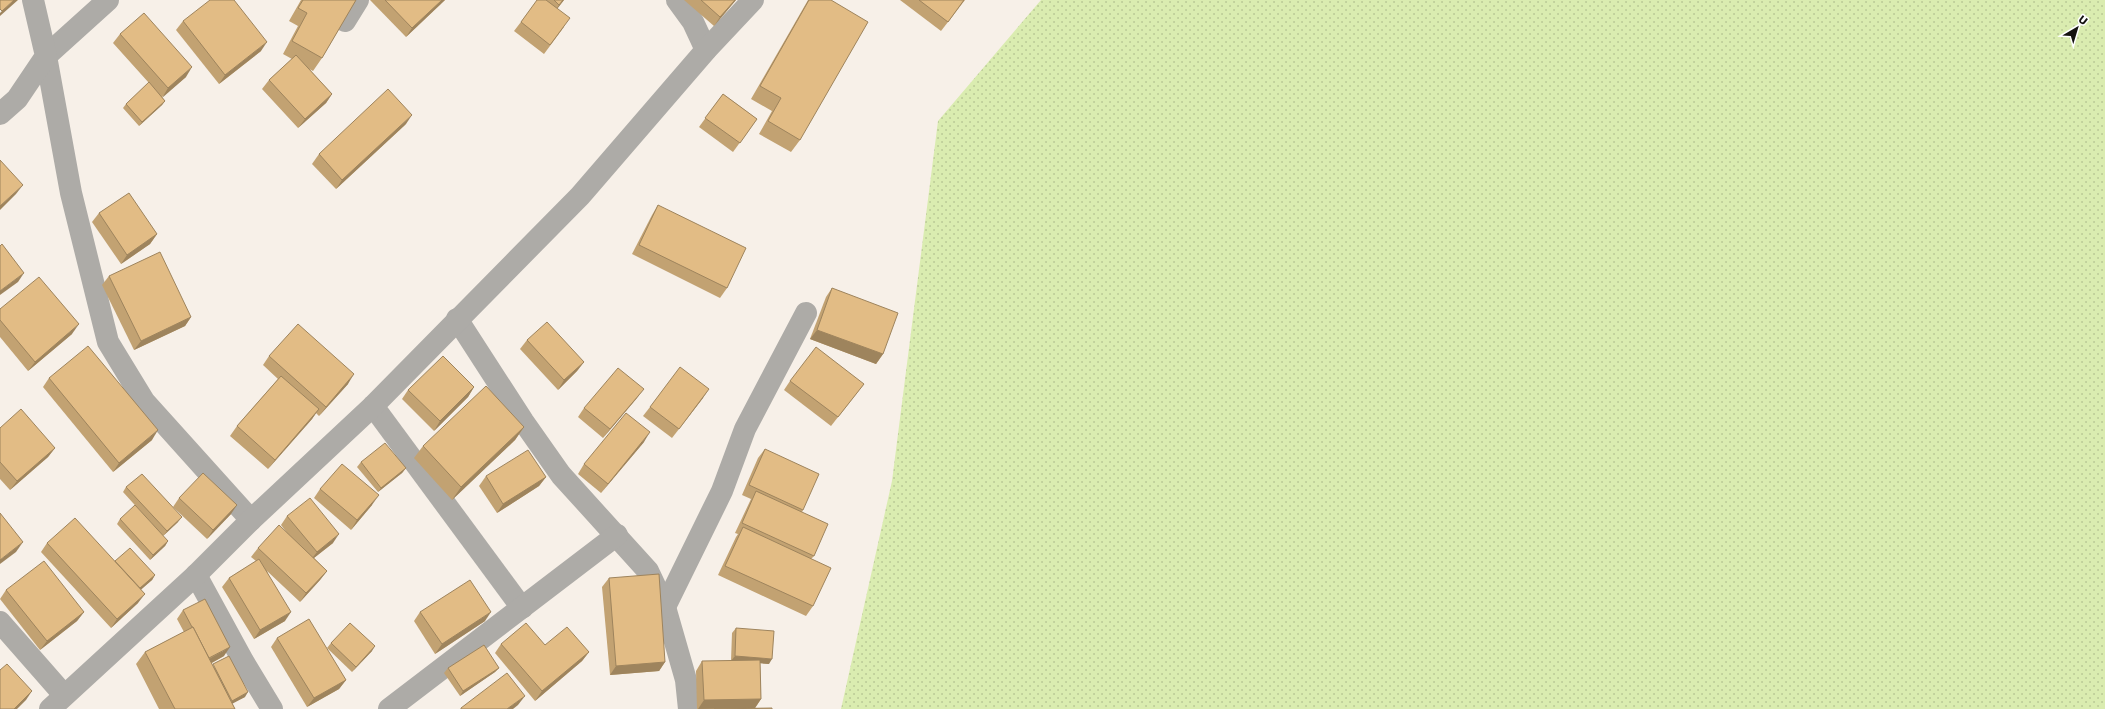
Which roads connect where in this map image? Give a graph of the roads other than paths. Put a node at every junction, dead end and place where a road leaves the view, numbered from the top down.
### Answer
1 (33, 0) edge
2 (108, 0) edge
3 (358, 0) edge
4 (677, 0) edge
5 (753, 0) edge
6 (345, 21) edge
7 (706, 50) junction
8 (46, 56) junction
9 (0, 114) edge
10 (806, 313) dead end
11 (457, 319) junction
12 (373, 406) junction
13 (251, 520) junction
14 (617, 535) junction
15 (196, 575) junction
16 (665, 607) junction
17 (522, 608) junction
18 (0, 622) edge
19 (57, 702) edge
20 (393, 708) edge
21 (272, 709) edge
22 (689, 709) edge

1 - 8 street
2 - 8 street
3 - 6 street
4 - 7 street
5 - 7 street
7 - 11 street
8 - 9 street
8 - 13 street
10 - 16 street
11 - 12 street
11 - 14 street
12 - 13 street
12 - 17 street
13 - 15 street
14 - 16 street
14 - 17 street
15 - 19 street
15 - 21 street
16 - 22 street
17 - 20 street
18 - 19 street

